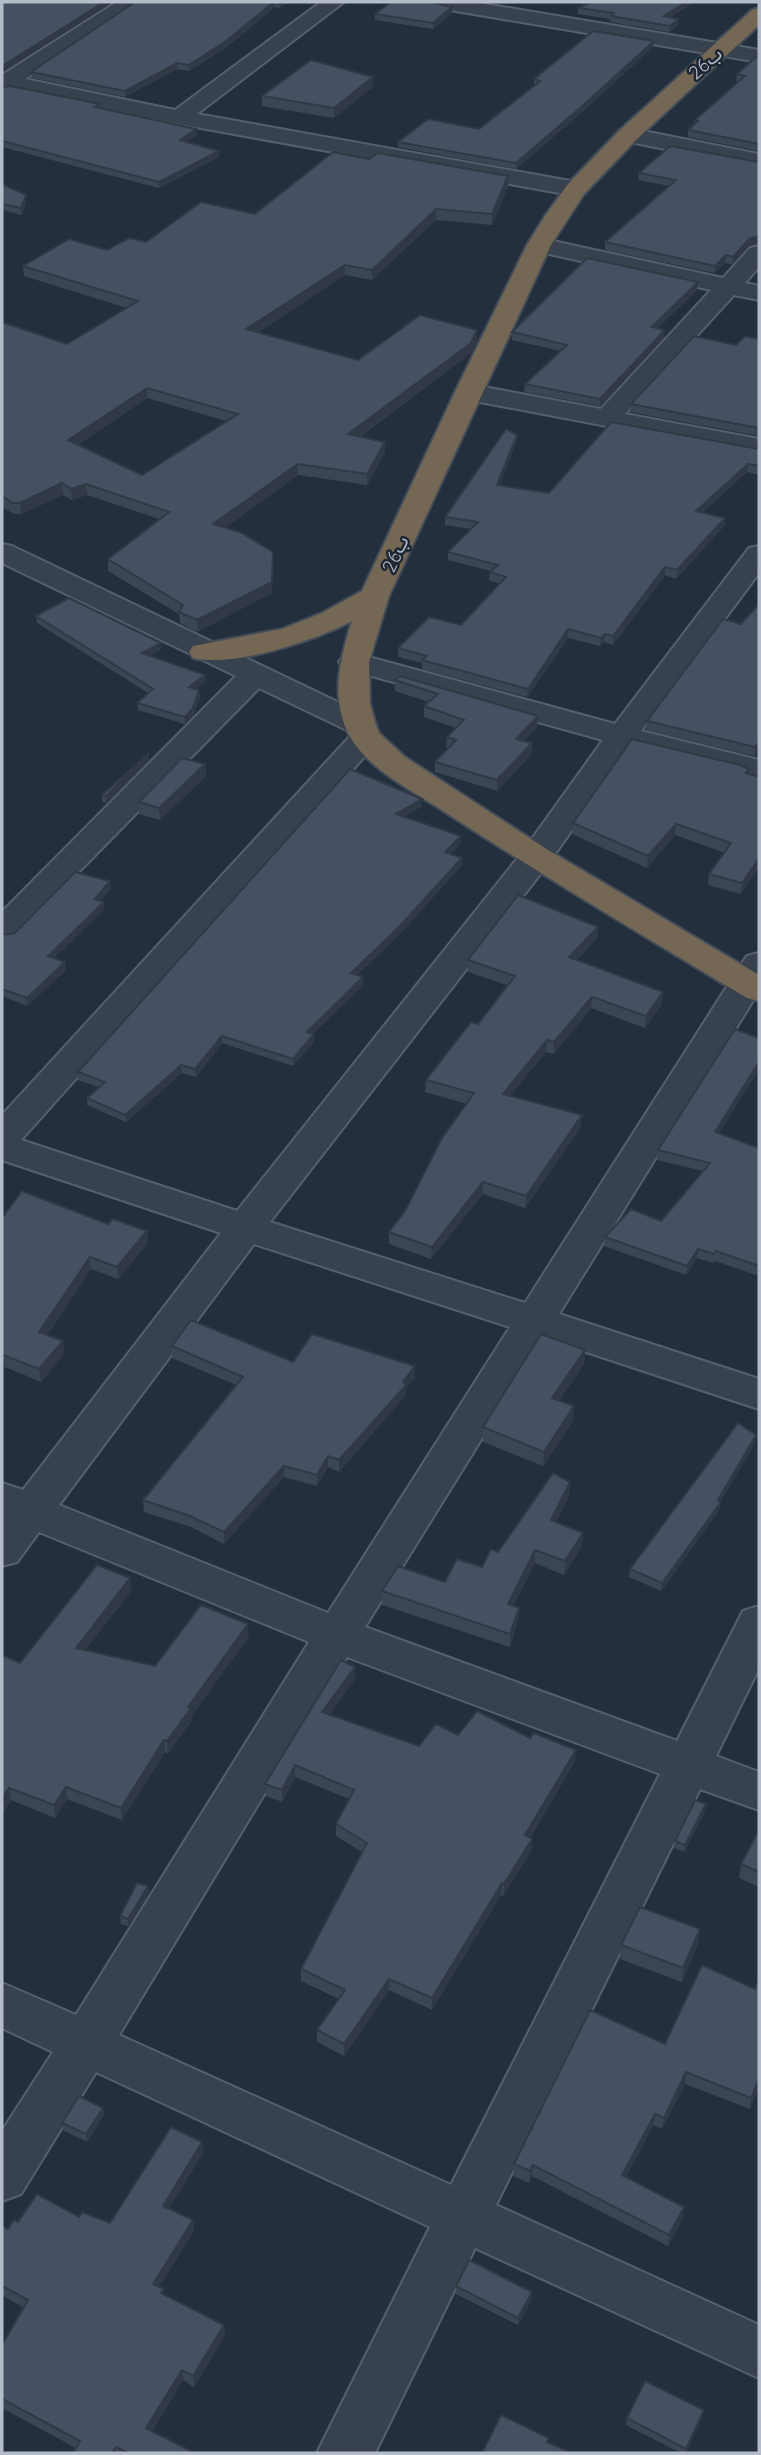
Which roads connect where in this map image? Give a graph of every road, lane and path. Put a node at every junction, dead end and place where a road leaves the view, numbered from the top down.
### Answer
1 (131, 2) edge
2 (334, 2) edge
3 (438, 2) edge
4 (521, 8) edge
5 (759, 14) edge
6 (720, 50) junction
7 (759, 56) edge
8 (4, 82) edge
9 (179, 117) junction
10 (628, 135) junction
11 (759, 161) edge
12 (576, 189) junction
13 (539, 245) junction
14 (759, 253) edge
15 (728, 286) junction
16 (759, 293) edge
17 (468, 392) junction
18 (606, 419) junction
19 (759, 447) edge
20 (2, 552) edge
21 (759, 554) edge
22 (374, 596) junction
23 (204, 652) junction
24 (354, 662) junction
25 (255, 674) junction
26 (363, 731) junction
27 (622, 736) junction
28 (759, 769) edge
29 (536, 857) junction
30 (2, 931) edge
31 (755, 978) edge
32 (2, 1138) edge
33 (2, 1147) edge
34 (244, 1229) junction
35 (537, 1320) junction
36 (759, 1394) edge
37 (17, 1505) edge
38 (2, 1550) edge
39 (759, 1623) edge
40 (337, 1634) junction
41 (689, 1764) junction
42 (759, 1791) edge
43 (2, 2005) edge
44 (86, 2045) junction
45 (2, 2177) edge
46 (463, 2216) junction
47 (759, 2351) edge
48 (345, 2453) edge

1 - 8 street
2 - 9 street
3 - 4 street
4 - 6 street
5 - 6 highway, 26ب
6 - 7 street
6 - 10 highway, 26ب
8 - 9 street
9 - 12 street
10 - 11 street
10 - 12 highway, 26ب
12 - 13 highway, 26ب
13 - 15 street
13 - 17 highway, 26ب
14 - 15 street
15 - 16 street
15 - 18 street
17 - 18 street
17 - 22 highway, 26ب
18 - 19 street
20 - 23 street
21 - 27 street
22 - 23 highway
22 - 24 highway, 26ب
23 - 25 street
24 - 26 highway, 26ب
24 - 27 street
25 - 26 street
25 - 30 street
26 - 29 highway
26 - 32 street
27 - 28 street
27 - 29 street
29 - 31 highway
29 - 34 street
31 - 35 street
33 - 34 street
34 - 35 street
34 - 37 street
35 - 36 street
35 - 40 street
37 - 38 street
37 - 40 street
39 - 41 street
40 - 41 street
40 - 44 street
41 - 42 street
41 - 46 street
43 - 44 street
44 - 45 street
44 - 46 street
46 - 47 street
46 - 48 street

